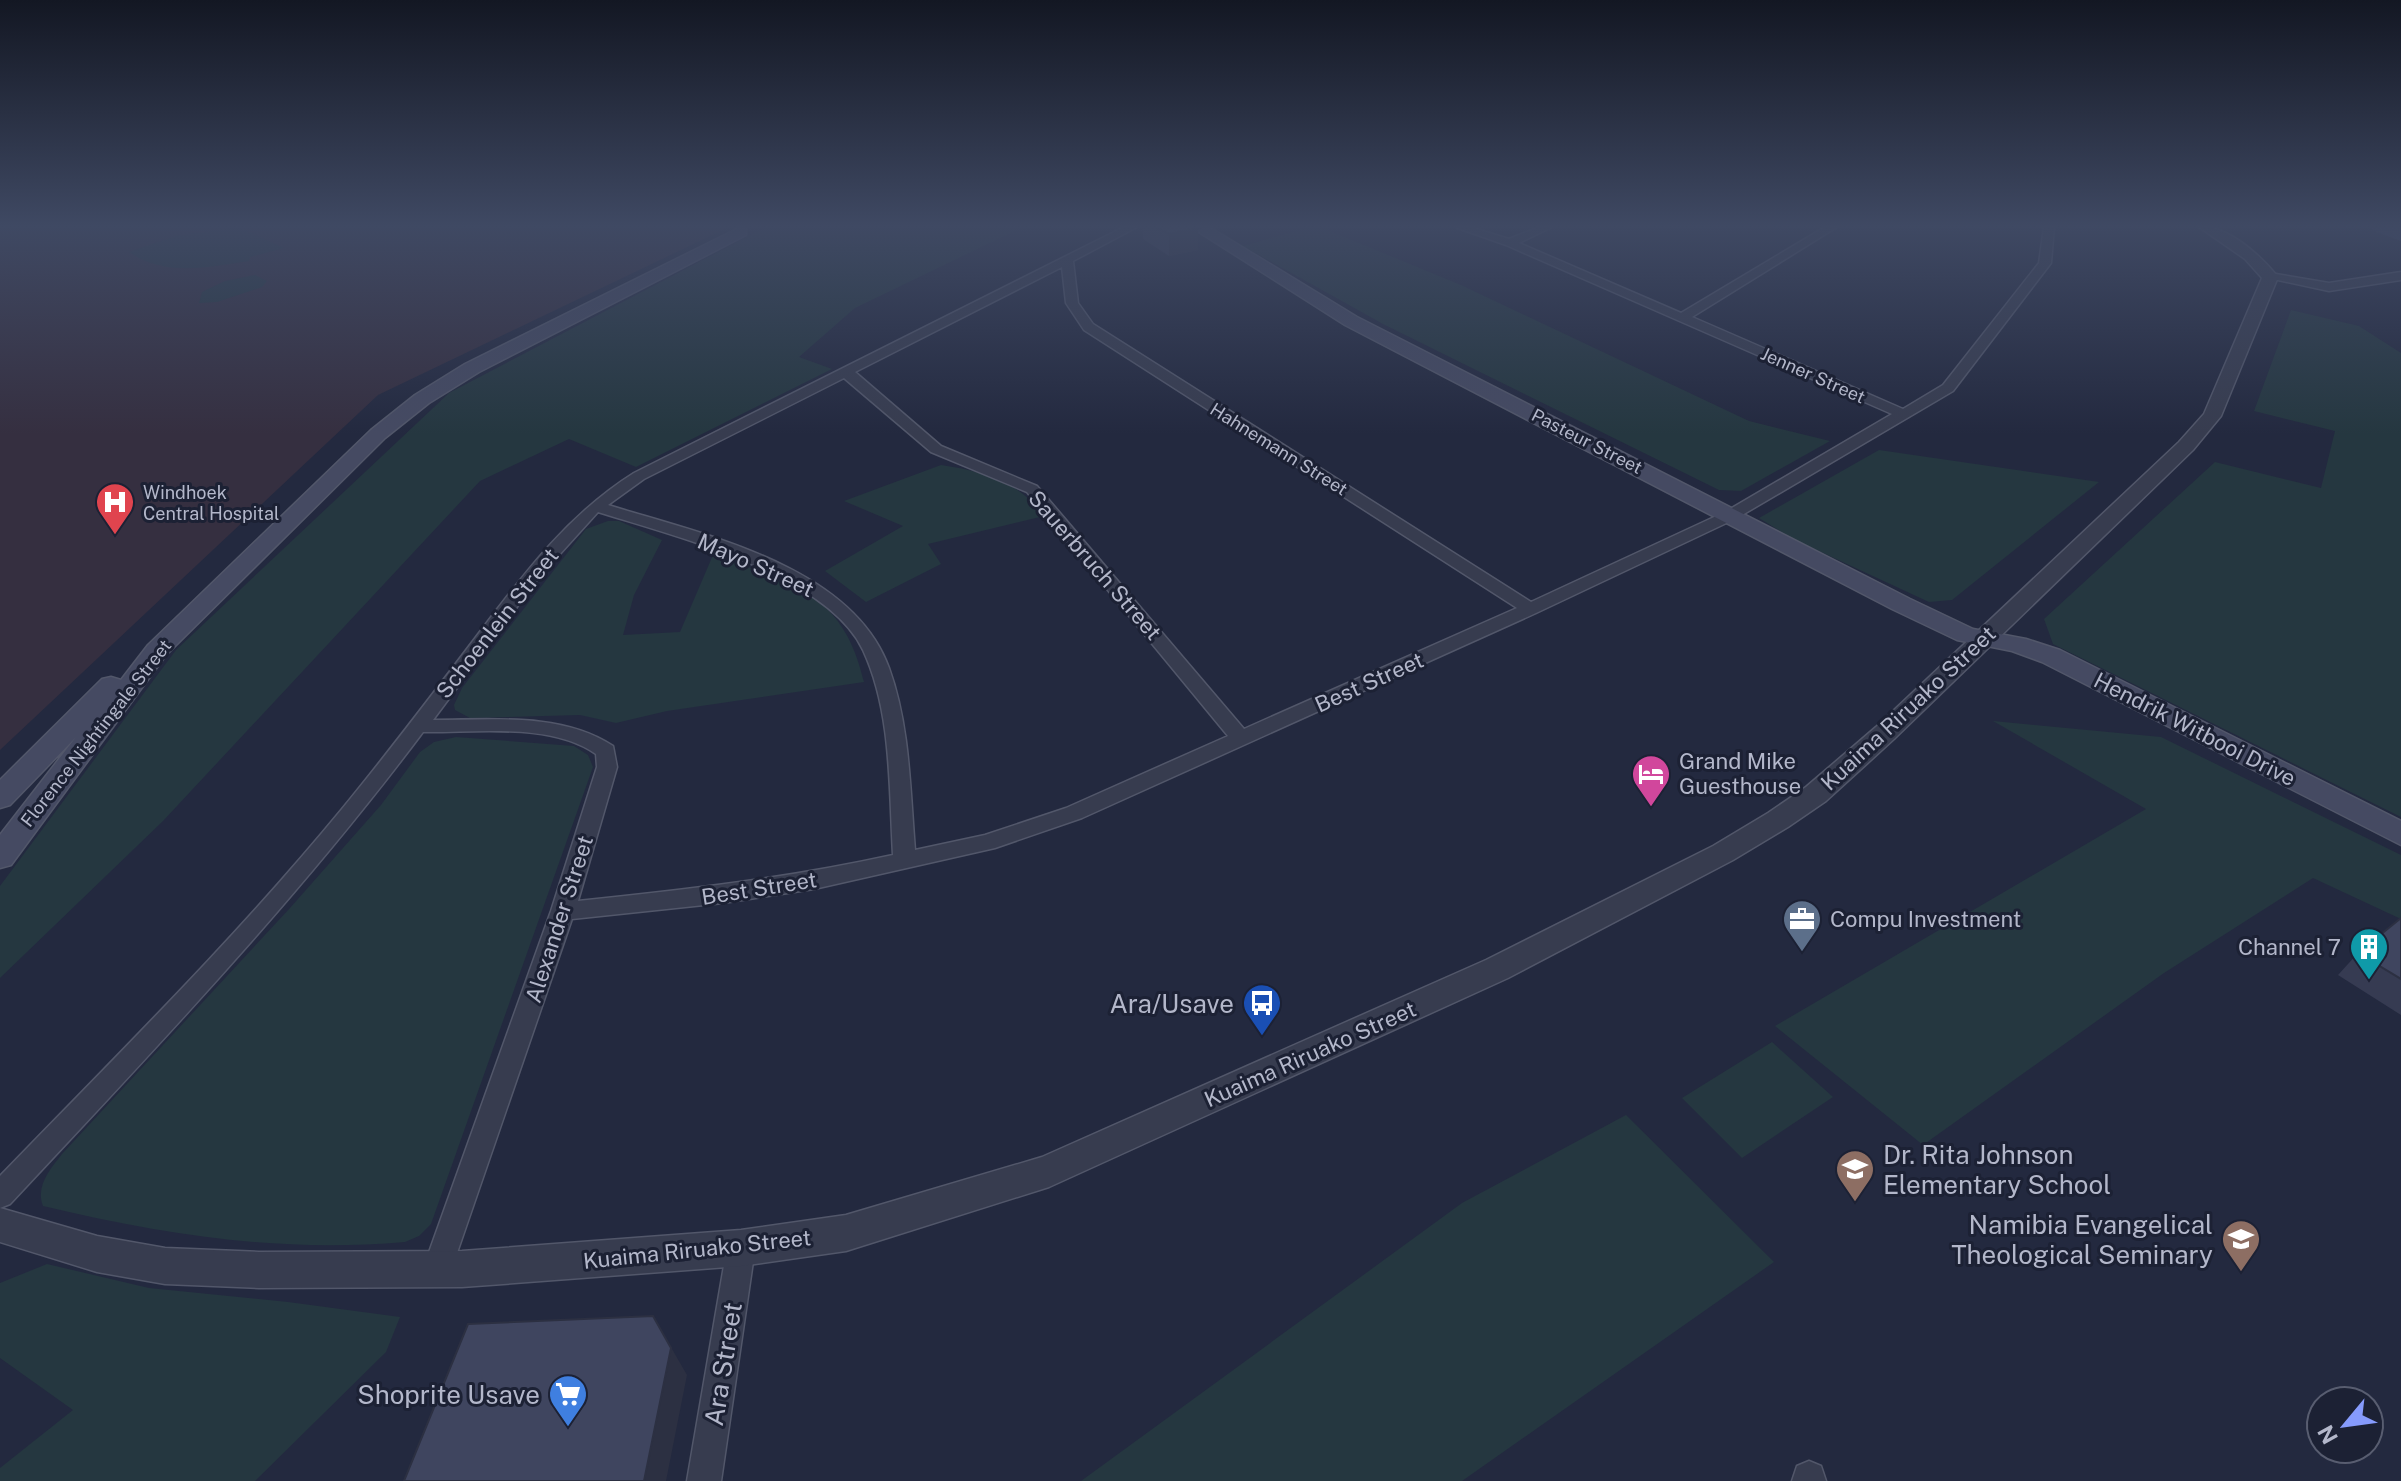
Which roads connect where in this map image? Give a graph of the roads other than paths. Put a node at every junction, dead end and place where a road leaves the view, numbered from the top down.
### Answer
1 (608, 296) edge
2 (614, 296) edge
3 (995, 296) edge
4 (1071, 296) edge
5 (1311, 296) edge
6 (1632, 296) edge
7 (1718, 296) edge
8 (2020, 296) edge
9 (2262, 296) edge
10 (1682, 318) junction
11 (845, 372) junction
12 (1901, 413) junction
13 (595, 506) junction
14 (1731, 515) junction
15 (1530, 609) junction
16 (1984, 639) junction
17 (418, 726) junction
18 (1241, 739) junction
19 (0, 798) edge
20 (2401, 834) edge
21 (0, 857) edge
22 (905, 862) junction
23 (563, 911) junction
24 (0, 1195) edge
25 (0, 1225) edge
26 (741, 1248) junction
27 (438, 1269) junction
28 (704, 1481) edge

1 - 19 main road, Florence Nightingale Street
2 - 21 main road, Florence Nightingale Street
3 - 11 street, Schoenlein Street
4 - 15 street, Hahnemann Street
5 - 14 main road, Pasteur Street
6 - 10 street, Jenner Street
7 - 10 street
8 - 12 street, Best Street
9 - 16 street, Kuaima Riruako Street
10 - 12 street, Jenner Street
11 - 13 street, Schoenlein Street
11 - 18 street, Sauerbruch Street
12 - 14 street, Best Street
13 - 17 street, Schoenlein Street
13 - 22 street, Mayo Street
14 - 15 street, Best Street
14 - 16 main road, Pasteur Street
15 - 18 street, Best Street
16 - 20 main road, Hendrik Witbooi Drive
16 - 26 street, Kuaima Riruako Street
17 - 23 street, Alexander Street
17 - 24 street, Schoenlein Street
18 - 22 street, Best Street
22 - 23 street, Best Street
23 - 27 street, Alexander Street
25 - 27 street, Kuaima Riruako Street
26 - 27 street, Kuaima Riruako Street
26 - 28 street, Ara Street

